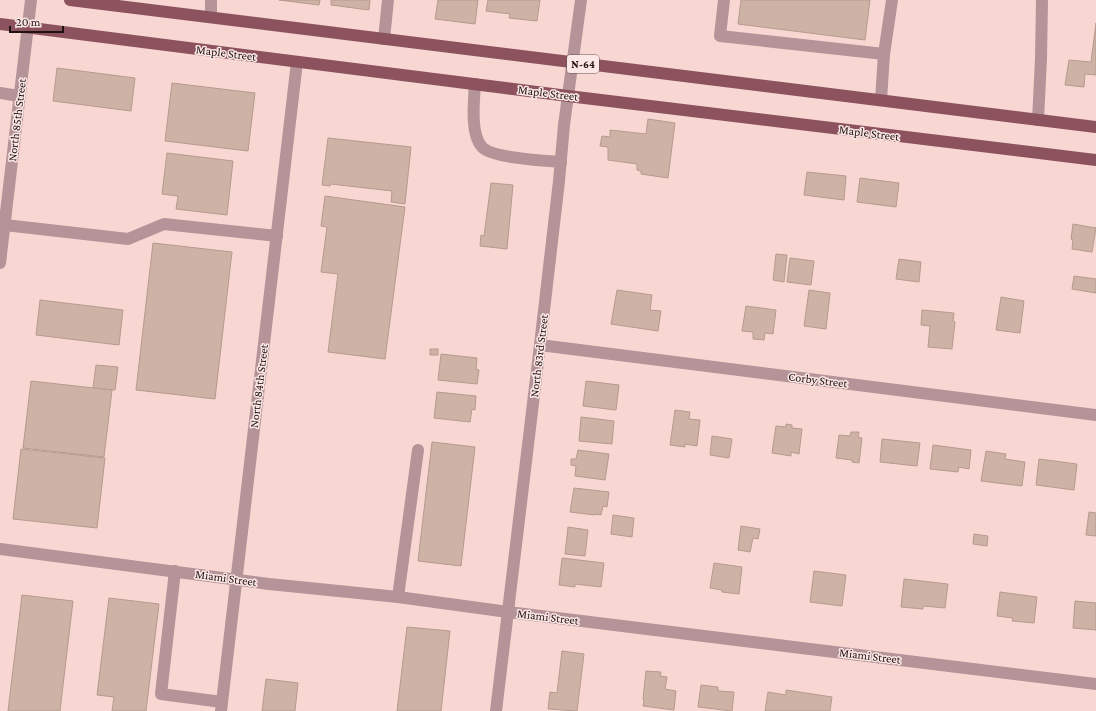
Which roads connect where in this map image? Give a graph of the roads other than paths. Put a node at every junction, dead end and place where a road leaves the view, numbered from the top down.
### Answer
1 (31, 0) edge
2 (70, 0) edge
3 (211, 0) edge
4 (388, 0) edge
5 (581, 0) edge
6 (724, 0) edge
7 (892, 0) edge
8 (1042, 0) edge
9 (211, 18) junction
10 (0, 24) edge
11 (28, 28) junction
12 (384, 39) junction
13 (884, 54) junction
14 (297, 62) junction
15 (572, 62) junction
16 (475, 84) junction
17 (0, 93) edge
18 (19, 96) junction
19 (568, 96) junction
20 (881, 100) junction
21 (1038, 120) junction
22 (1096, 127) edge
23 (1096, 160) edge
24 (561, 162) junction
25 (5, 225) junction
26 (277, 236) junction
27 (0, 263) edge
28 (540, 345) junction
29 (1096, 415) edge
30 (418, 450) dead end
31 (0, 549) edge
32 (175, 571) junction
33 (237, 579) junction
34 (398, 597) junction
35 (508, 612) junction
36 (1096, 684) edge
37 (221, 706) edge
38 (496, 711) edge

1 - 11 street, North 85th Street
2 - 9 main road, N-64
3 - 9 street
4 - 12 street
5 - 15 street, North 83rd Street
6 - 13 street
7 - 13 street
8 - 21 street
9 - 12 main road, N-64
10 - 11 main road, Maple Street
11 - 14 main road, Maple Street
11 - 18 street, North 85th Street
12 - 15 main road, N-64
13 - 20 street
14 - 16 main road, Maple Street
14 - 26 street, North 84th Street
15 - 19 street, North 83rd Street
15 - 20 main road, N-64
16 - 19 main road, Maple Street
16 - 24 street
17 - 18 street
18 - 25 street, North 85th Street
19 - 23 main road, Maple Street
19 - 24 street, North 83rd Street
20 - 21 main road, N-64
21 - 22 main road, N-64
24 - 28 street, North 83rd Street
25 - 26 street
25 - 27 street, North 85th Street
26 - 33 street, North 84th Street
28 - 29 street, Corby Street
28 - 35 street, North 83rd Street
30 - 34 street
31 - 32 street, Miami Street
32 - 33 street, Miami Street
32 - 37 street
33 - 34 street, Miami Street
33 - 37 street, North 84th Street
34 - 35 street, Miami Street
35 - 36 street, Miami Street
35 - 38 street, North 83rd Street

